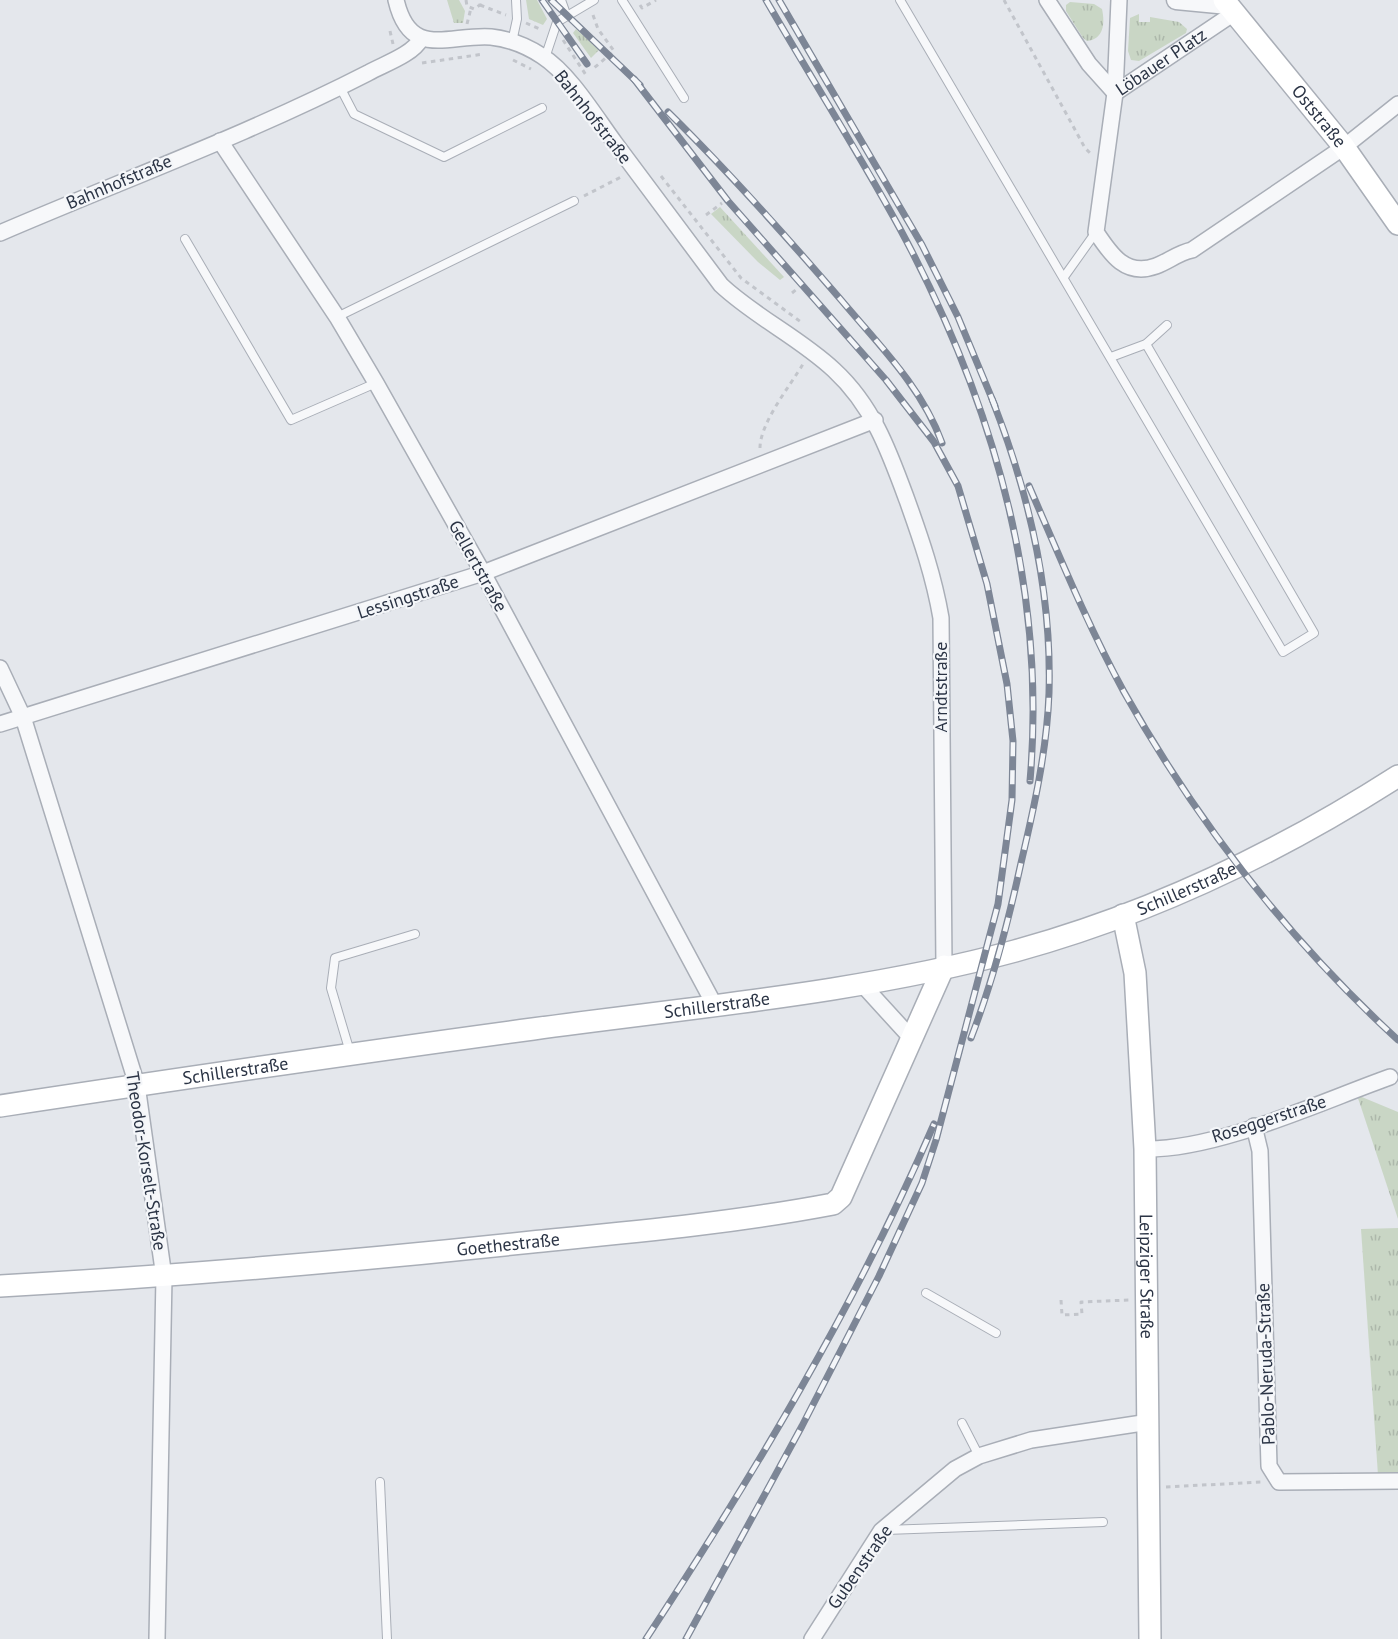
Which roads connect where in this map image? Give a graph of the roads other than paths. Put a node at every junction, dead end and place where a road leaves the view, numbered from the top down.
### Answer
1 (396, 0) edge
2 (516, 0) edge
3 (594, 0) edge
4 (622, 0) edge
5 (900, 0) edge
6 (1047, 0) edge
7 (1119, 0) edge
8 (1176, 0) edge
9 (563, 1) edge
10 (1228, 6) edge
11 (566, 14) junction
12 (421, 39) junction
13 (512, 42) junction
14 (545, 58) junction
15 (340, 87) junction
16 (1115, 93) junction
17 (684, 98) dead end
18 (1398, 104) edge
19 (542, 108) dead end
20 (220, 141) junction
21 (1344, 147) junction
22 (574, 201) road end
23 (1398, 224) edge
24 (1096, 232) junction
25 (0, 233) edge
26 (185, 239) dead end
27 (1064, 277) junction
28 (337, 317) junction
29 (1167, 325) dead end
30 (1146, 344) junction
31 (1111, 357) junction
32 (376, 383) junction
33 (875, 420) junction
34 (483, 573) junction
35 (0, 668) edge
36 (23, 717) junction
37 (0, 724) edge
38 (1398, 776) edge
39 (1123, 915) junction
40 (415, 934) dead end
41 (944, 966) junction
42 (861, 983) junction
43 (714, 1004) junction
44 (913, 1040) junction
45 (351, 1053) junction
46 (1390, 1077) dead end
47 (137, 1085) junction
48 (0, 1106) edge
49 (1254, 1126) junction
50 (1145, 1149) junction
51 (164, 1277) junction
52 (0, 1286) edge
53 (926, 1293) dead end
54 (996, 1333) dead end
55 (1149, 1422) junction
56 (962, 1423) dead end
57 (979, 1456) junction
58 (1398, 1481) edge
59 (380, 1482) dead end
60 (1103, 1522) dead end
61 (881, 1531) junction
62 (157, 1639) edge
63 (387, 1639) edge
64 (812, 1639) edge
65 (1150, 1639) edge

1 - 12 street
2 - 13 lane
3 - 11 lane
4 - 17 lane
5 - 27 lane
6 - 16 street, Löbauer Platz
7 - 16 street
8 - 10 street, Löbauer Platz
9 - 11 lane
10 - 16 street, Löbauer Platz
10 - 21 main road, Oststraße
11 - 14 lane
12 - 13 street, Bahnhofstraße
12 - 15 street, Bahnhofstraße
13 - 14 street, Bahnhofstraße
14 - 33 street, Bahnhofstraße
15 - 19 lane
15 - 20 street, Bahnhofstraße
16 - 24 street
18 - 21 street
20 - 25 street, Bahnhofstraße
20 - 28 street, Gellertstraße
21 - 23 main road, Oststraße
21 - 24 street
22 - 28 lane
24 - 27 lane
26 - 32 lane
27 - 31 lane
28 - 32 street, Gellertstraße
29 - 30 lane
30 - 31 lane
30 - 31 lane
32 - 34 street, Gellertstraße
33 - 34 street, Lessingstraße
33 - 41 street, Arndtstraße
34 - 36 street, Lessingstraße
34 - 43 street, Gellertstraße
35 - 36 street, Theodor-Korselt-Straße
36 - 37 street, Lessingstraße
36 - 47 street, Theodor-Korselt-Straße
38 - 39 main road, Schillerstraße
39 - 41 main road, Schillerstraße
39 - 50 main road, Leipziger Straße
40 - 45 lane
41 - 42 main road, Schillerstraße
41 - 44 main road, Goethestraße
42 - 43 main road, Schillerstraße
42 - 44 street
43 - 45 main road, Schillerstraße
44 - 51 main road, Goethestraße
45 - 47 main road, Schillerstraße
46 - 49 street, Roseggerstraße
47 - 48 main road, Schillerstraße
47 - 51 street, Theodor-Korselt-Straße
49 - 50 street, Roseggerstraße
49 - 58 street, Pablo-Neruda-Straße
50 - 55 main road, Leipziger Straße
51 - 52 main road, Goethestraße
51 - 62 street, Theodor-Korselt-Straße
53 - 54 lane
55 - 57 street, Gubenstraße
55 - 65 main road, Leipziger Straße
56 - 57 lane
57 - 61 street, Gubenstraße
59 - 63 lane
60 - 61 lane
61 - 64 street, Gubenstraße

